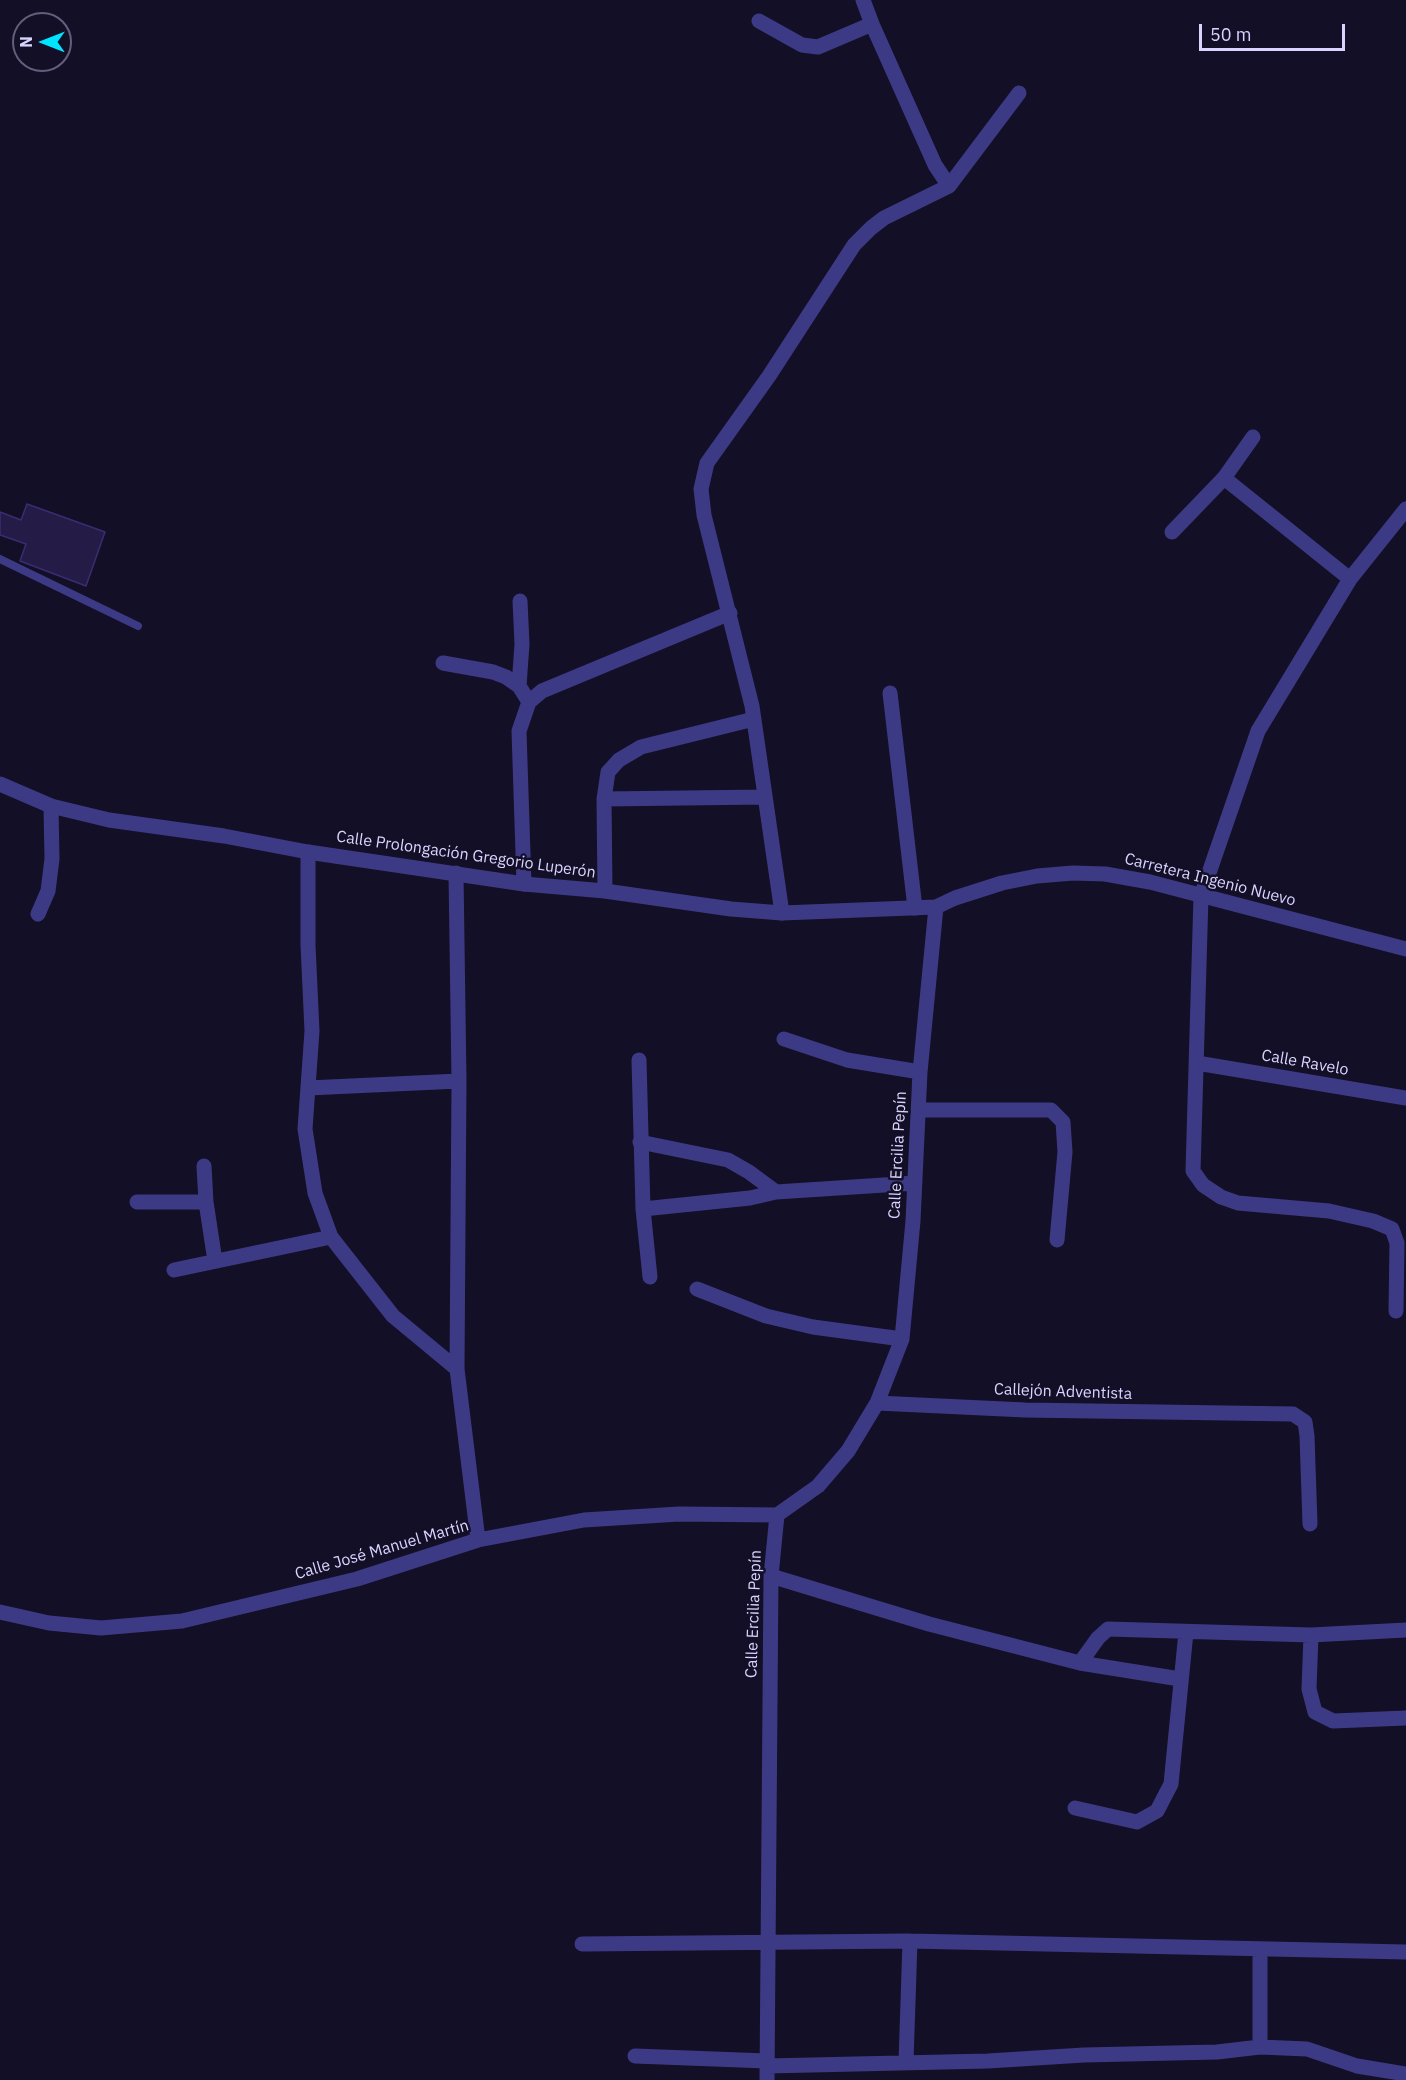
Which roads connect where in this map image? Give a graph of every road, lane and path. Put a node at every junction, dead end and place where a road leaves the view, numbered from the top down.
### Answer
1 (863, 0) edge
2 (759, 21) dead end
3 (872, 24) junction
4 (1020, 93) dead end
5 (949, 186) junction
6 (1252, 437) dead end
7 (1224, 478) junction
8 (1406, 509) edge
9 (1172, 532) dead end
10 (0, 559) edge
11 (1350, 579) junction
12 (520, 601) dead end
13 (730, 613) junction
14 (138, 626) dead end
15 (444, 663) dead end
16 (519, 686) junction
17 (890, 693) dead end
18 (529, 702) junction
19 (754, 719) junction
20 (0, 784) edge
21 (765, 797) junction
22 (604, 799) junction
23 (51, 806) junction
24 (308, 852) junction
25 (456, 873) junction
26 (525, 884) junction
27 (605, 891) junction
28 (1201, 896) junction
29 (936, 907) junction
30 (915, 908) junction
31 (782, 913) junction
32 (39, 914) dead end
33 (1406, 949) edge
34 (784, 1039) dead end
35 (639, 1060) dead end
36 (1197, 1063) junction
37 (920, 1072) junction
38 (459, 1081) junction
39 (308, 1088) junction
40 (1406, 1098) edge
41 (919, 1110) junction
42 (640, 1142) junction
43 (204, 1166) dead end
44 (915, 1183) junction
45 (776, 1192) junction
46 (137, 1202) dead end
47 (206, 1202) junction
48 (643, 1209) junction
49 (331, 1237) junction
50 (1057, 1240) dead end
51 (215, 1262) junction
52 (174, 1270) dead end
53 (650, 1277) dead end
54 (697, 1289) dead end
55 (1396, 1311) dead end
56 (903, 1339) junction
57 (457, 1369) junction
58 (877, 1403) junction
59 (777, 1515) junction
60 (1310, 1524) dead end
61 (478, 1540) junction
62 (771, 1576) junction
63 (0, 1612) edge
64 (1406, 1630) edge
65 (1186, 1632) junction
66 (1311, 1635) junction
67 (1080, 1663) junction
68 (1180, 1679) junction
69 (1406, 1718) edge
70 (1075, 1808) dead end
71 (910, 1941) junction
72 (769, 1943) junction
73 (582, 1944) dead end
74 (1260, 1950) junction
75 (1406, 1952) edge
76 (1260, 2047) junction
77 (635, 2056) dead end
78 (906, 2062) junction
79 (767, 2069) edge
80 (1406, 2074) edge

1 - 3 street
2 - 3 street
3 - 5 street
4 - 5 street
5 - 13 street
6 - 7 street
7 - 9 street
7 - 11 street
8 - 11 street
10 - 14 lane
11 - 28 street
12 - 16 street
13 - 18 street
13 - 19 street
15 - 16 street
16 - 18 street
17 - 30 street
18 - 26 street
19 - 21 street
19 - 22 street
20 - 23 street, Calle Prolongación Gregorio Luperón
21 - 22 street
21 - 31 street
22 - 27 street
23 - 24 street, Calle Prolongación Gregorio Luperón
23 - 32 street
24 - 25 street, Calle Prolongación Gregorio Luperón
24 - 39 street
25 - 26 street, Calle Prolongación Gregorio Luperón
25 - 38 street
26 - 27 street, Calle Prolongación Gregorio Luperón
27 - 31 street, Calle Prolongación Gregorio Luperón
28 - 29 street, Carretera Ingenio Nuevo
28 - 33 street, Carretera Ingenio Nuevo
28 - 36 street
29 - 30 street, Calle Prolongación Gregorio Luperón
29 - 37 street, Calle Ercilia Pepín
30 - 31 street, Calle Prolongación Gregorio Luperón
34 - 37 street
35 - 42 street
36 - 40 street, Calle Ravelo
36 - 55 street
37 - 41 street, Calle Ercilia Pepín
38 - 39 street
38 - 57 street
39 - 49 street
41 - 44 street, Calle Ercilia Pepín
41 - 50 street
42 - 45 street
42 - 48 street
43 - 47 street
44 - 45 street
44 - 56 street, Calle Ercilia Pepín
45 - 48 street
46 - 47 street
47 - 51 street
48 - 53 street
49 - 51 street
49 - 57 street
51 - 52 street
54 - 56 street
56 - 58 street, Calle Ercilia Pepín
57 - 61 street
58 - 59 street, Calle Ercilia Pepín
58 - 60 street, Callejón Adventista
59 - 61 street, Calle José Manuel Martín
59 - 62 street, Calle Ercilia Pepín
61 - 63 street, Calle José Manuel Martín
62 - 67 street
62 - 72 street, Calle Ercilia Pepín
64 - 66 street
65 - 66 street
65 - 67 street
65 - 68 street
66 - 69 street
67 - 68 street
68 - 70 street
71 - 72 street
71 - 74 street
71 - 78 street
72 - 73 street
72 - 79 street, Calle Ercilia Pepín
74 - 75 street
74 - 76 street
76 - 78 street
76 - 80 street
77 - 79 street
78 - 79 street

